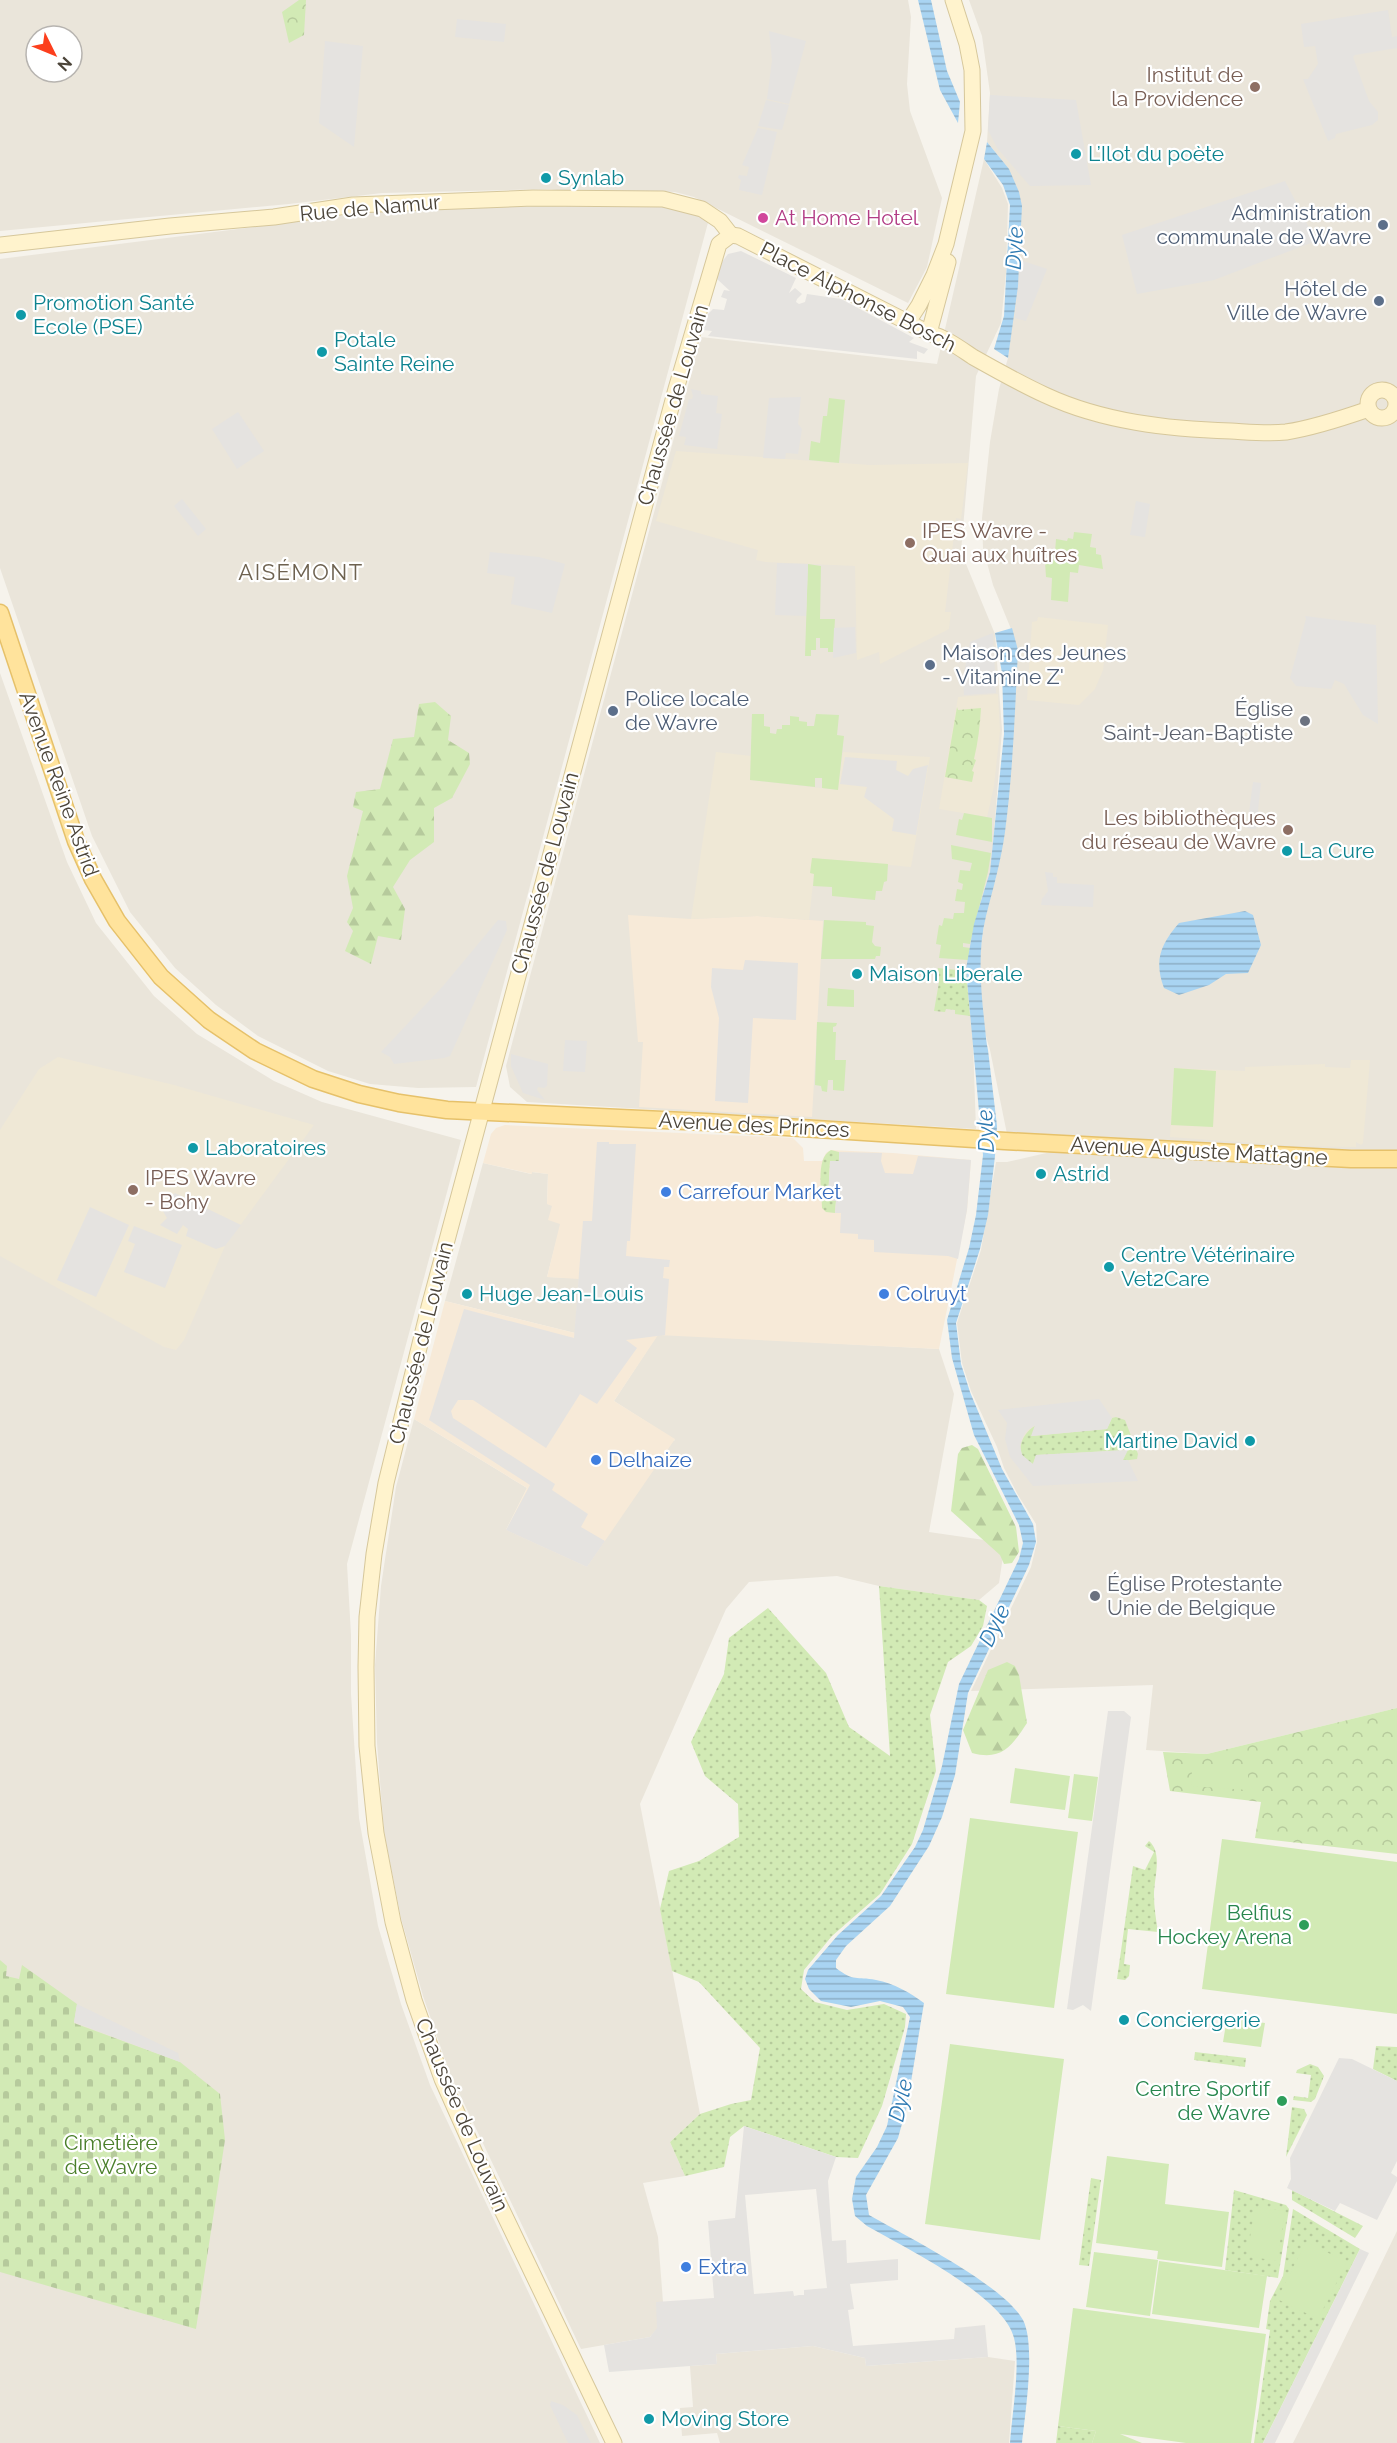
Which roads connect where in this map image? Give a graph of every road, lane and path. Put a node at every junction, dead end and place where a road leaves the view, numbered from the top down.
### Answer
1 (953, 0) edge
2 (731, 235) junction
3 (946, 244) junction
4 (0, 246) edge
5 (908, 322) junction
6 (929, 333) junction
7 (1396, 400) edge
8 (0, 613) edge
9 (481, 1111) junction
10 (1027, 1141) joint
11 (1397, 1159) edge
12 (614, 2443) edge

1 - 3 main road
2 - 4 main road, Rue de Namur
2 - 5 main road, Place Alphonse Bosch
2 - 9 main road, Chaussée de Louvain
3 - 5 main road
3 - 6 main road
5 - 6 main road, Place Alphonse Bosch
6 - 7 main road, Place Alphonse Bosch
8 - 9 main road, Avenue Reine Astrid
9 - 10 main road, Avenue des Princes
9 - 12 main road, Chaussée de Louvain
10 - 11 main road, Avenue Auguste Mattagne

